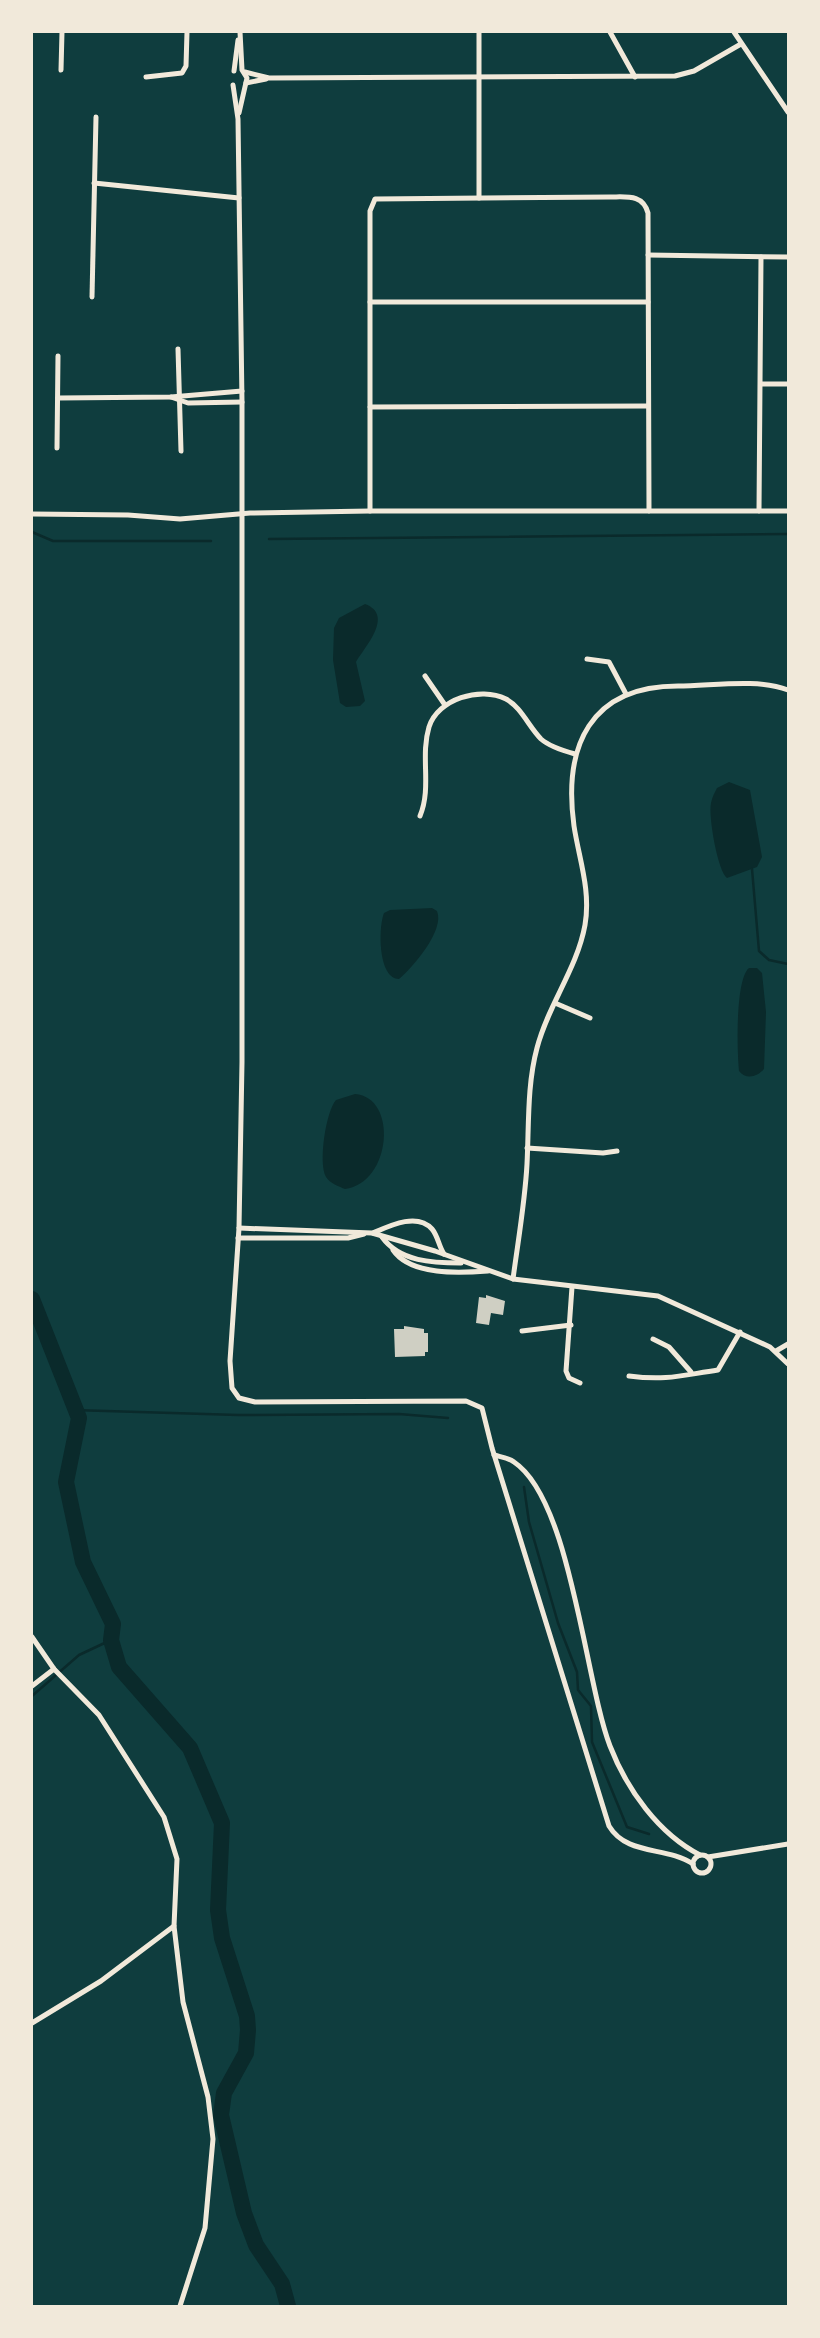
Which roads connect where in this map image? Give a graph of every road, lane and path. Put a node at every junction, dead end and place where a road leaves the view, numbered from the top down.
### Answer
1 (62, 32) edge
2 (187, 32) edge
3 (240, 32) edge
4 (479, 32) edge
5 (610, 32) edge
6 (734, 32) edge
7 (741, 44) junction
8 (61, 70) dead end
9 (234, 71) junction
10 (243, 71) junction
11 (146, 77) dead end
12 (635, 77) junction
13 (269, 78) junction
14 (479, 78) junction
15 (244, 84) junction
16 (233, 85) junction
17 (789, 112) edge
18 (96, 117) dead end
19 (238, 119) junction
20 (94, 183) junction
21 (239, 198) junction
22 (479, 198) junction
23 (648, 256) junction
24 (761, 257) junction
25 (789, 257) edge
26 (92, 297) dead end
27 (370, 302) junction
28 (648, 302) junction
29 (178, 349) dead end
30 (58, 356) dead end
31 (761, 384) junction
32 (789, 384) edge
33 (242, 391) junction
34 (181, 394) junction
35 (170, 397) junction
36 (58, 398) junction
37 (181, 401) junction
38 (243, 402) junction
39 (648, 406) junction
40 (370, 407) junction
41 (57, 448) dead end
42 (181, 451) dead end
43 (649, 511) junction
44 (759, 511) junction
45 (789, 511) edge
46 (370, 512) junction
47 (32, 514) edge
48 (242, 514) junction
49 (587, 659) dead end
50 (425, 676) dead end
51 (789, 690) edge
52 (626, 694) junction
53 (444, 705) junction
54 (575, 754) junction
55 (420, 816) dead end
56 (555, 1003) junction
57 (590, 1018) dead end
58 (527, 1148) junction
59 (617, 1151) dead end
60 (239, 1228) junction
61 (368, 1233) junction
62 (381, 1236) junction
63 (238, 1238) junction
64 (393, 1250) junction
65 (444, 1254) junction
66 (468, 1263) junction
67 (491, 1271) junction
68 (513, 1279) junction
69 (572, 1287) junction
70 (570, 1325) junction
71 (522, 1331) dead end
72 (740, 1332) junction
73 (653, 1339) dead end
74 (789, 1344) edge
75 (776, 1351) junction
76 (789, 1364) edge
77 (691, 1372) junction
78 (629, 1376) dead end
79 (580, 1383) dead end
80 (494, 1455) junction
81 (32, 1637) edge
82 (54, 1669) junction
83 (32, 1686) edge
84 (789, 1844) edge
85 (700, 1855) junction
86 (708, 1857) junction
87 (692, 1864) junction
88 (174, 1926) junction
89 (32, 2023) edge
90 (180, 2306) edge

1 - 8 street
2 - 11 street
3 - 9 street
3 - 10 street
4 - 14 street
5 - 12 street
6 - 7 street
7 - 12 street
7 - 17 street
9 - 10 street
9 - 16 street
10 - 13 street
10 - 15 street
12 - 14 street
13 - 14 street
13 - 15 street
14 - 22 street
15 - 16 street
15 - 19 street
16 - 19 street
18 - 20 street
19 - 21 street
20 - 21 street
20 - 26 street
21 - 33 street
22 - 23 street
22 - 27 street
23 - 24 street
23 - 28 street
24 - 25 street
24 - 31 street
27 - 28 street
27 - 40 street
28 - 39 street
29 - 34 street
30 - 36 street
31 - 32 street
31 - 44 street
33 - 34 street
33 - 38 street
34 - 35 street
34 - 37 street
35 - 36 street
35 - 37 street
36 - 41 street
37 - 38 street
37 - 42 street
38 - 48 street
39 - 40 street
39 - 43 street
40 - 46 street
43 - 44 street
43 - 46 street
44 - 45 street
46 - 48 street
47 - 48 street
48 - 60 street
49 - 52 street
50 - 53 street
51 - 52 street
52 - 54 street
53 - 54 street
53 - 55 street
54 - 56 street
56 - 57 street
56 - 58 street
58 - 59 street
58 - 68 street
60 - 61 street
60 - 63 street
61 - 62 street
61 - 63 street
61 - 65 street
62 - 64 street
62 - 65 street
63 - 80 street
64 - 66 street
64 - 67 street
65 - 66 street
66 - 67 street
67 - 68 street
68 - 69 street
69 - 70 street
69 - 72 street
70 - 71 street
70 - 79 street
72 - 75 street
72 - 77 street
73 - 77 street
74 - 75 street
75 - 76 street
77 - 78 street
80 - 85 street
80 - 87 street
81 - 82 street
82 - 83 street
82 - 88 street
84 - 86 street
85 - 86 street
85 - 87 street
86 - 87 street
88 - 89 street
88 - 90 street

